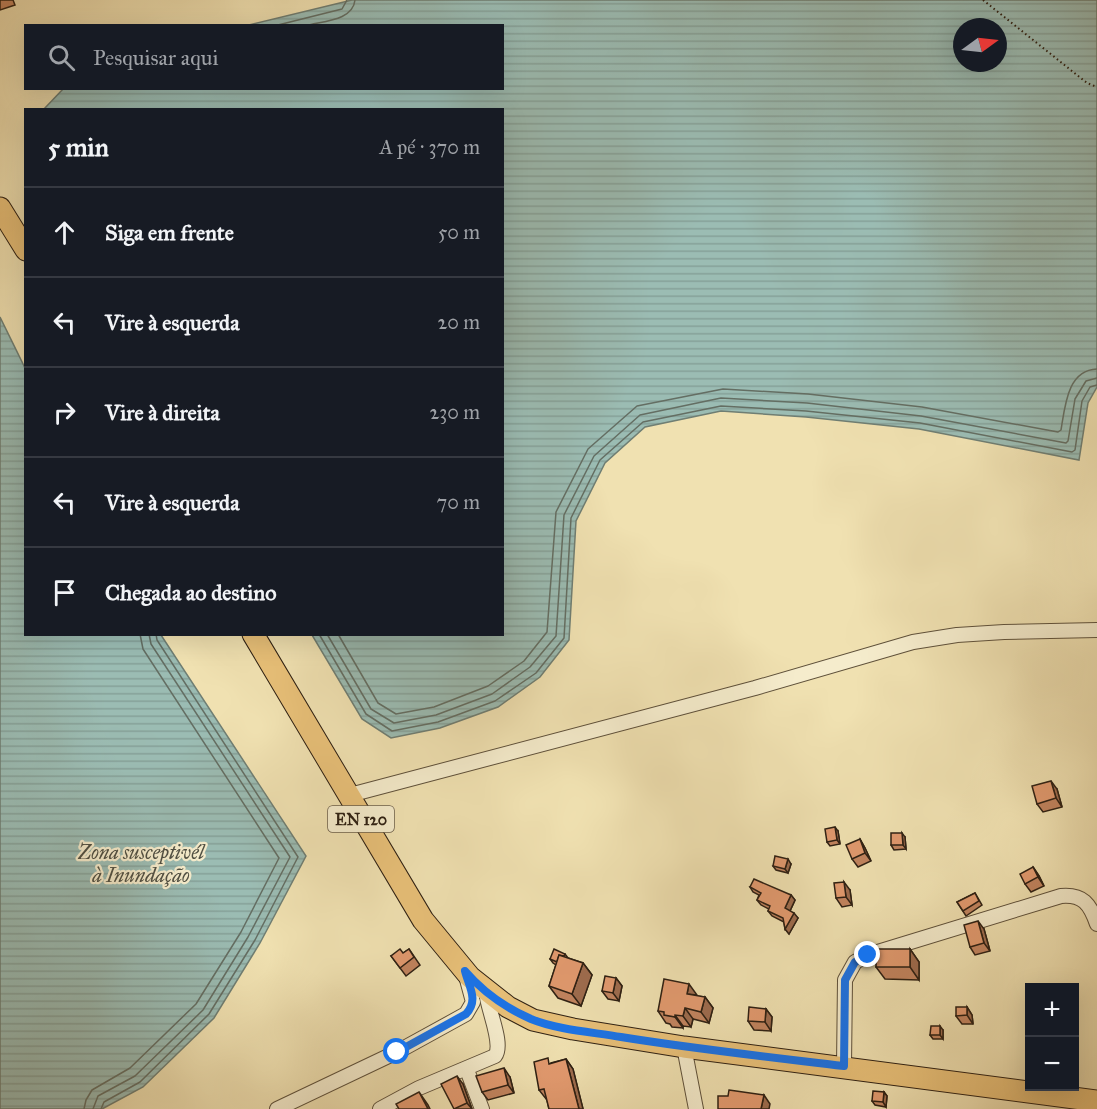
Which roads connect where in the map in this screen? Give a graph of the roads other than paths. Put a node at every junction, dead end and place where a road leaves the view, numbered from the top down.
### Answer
1 (0, 208) edge
2 (24, 247) edge
3 (1097, 630) edge
4 (254, 636) edge
5 (346, 796) junction
6 (1097, 924) edge
7 (465, 971) junction
8 (486, 992) junction
9 (684, 1047) junction
10 (844, 1066) junction
11 (467, 1070) junction
12 (1097, 1101) edge
13 (277, 1109) edge
14 (380, 1109) edge
15 (482, 1109) edge
16 (696, 1109) edge

1 - 2 main road
3 - 5 street
4 - 5 main road, EN 120
5 - 7 main road, EN 120
6 - 10 street
7 - 8 main road, EN 120
7 - 13 street
8 - 9 main road, EN 120
8 - 11 street
9 - 10 main road, EN 120
9 - 16 street
10 - 12 main road, EN 120
11 - 14 street
11 - 15 street

